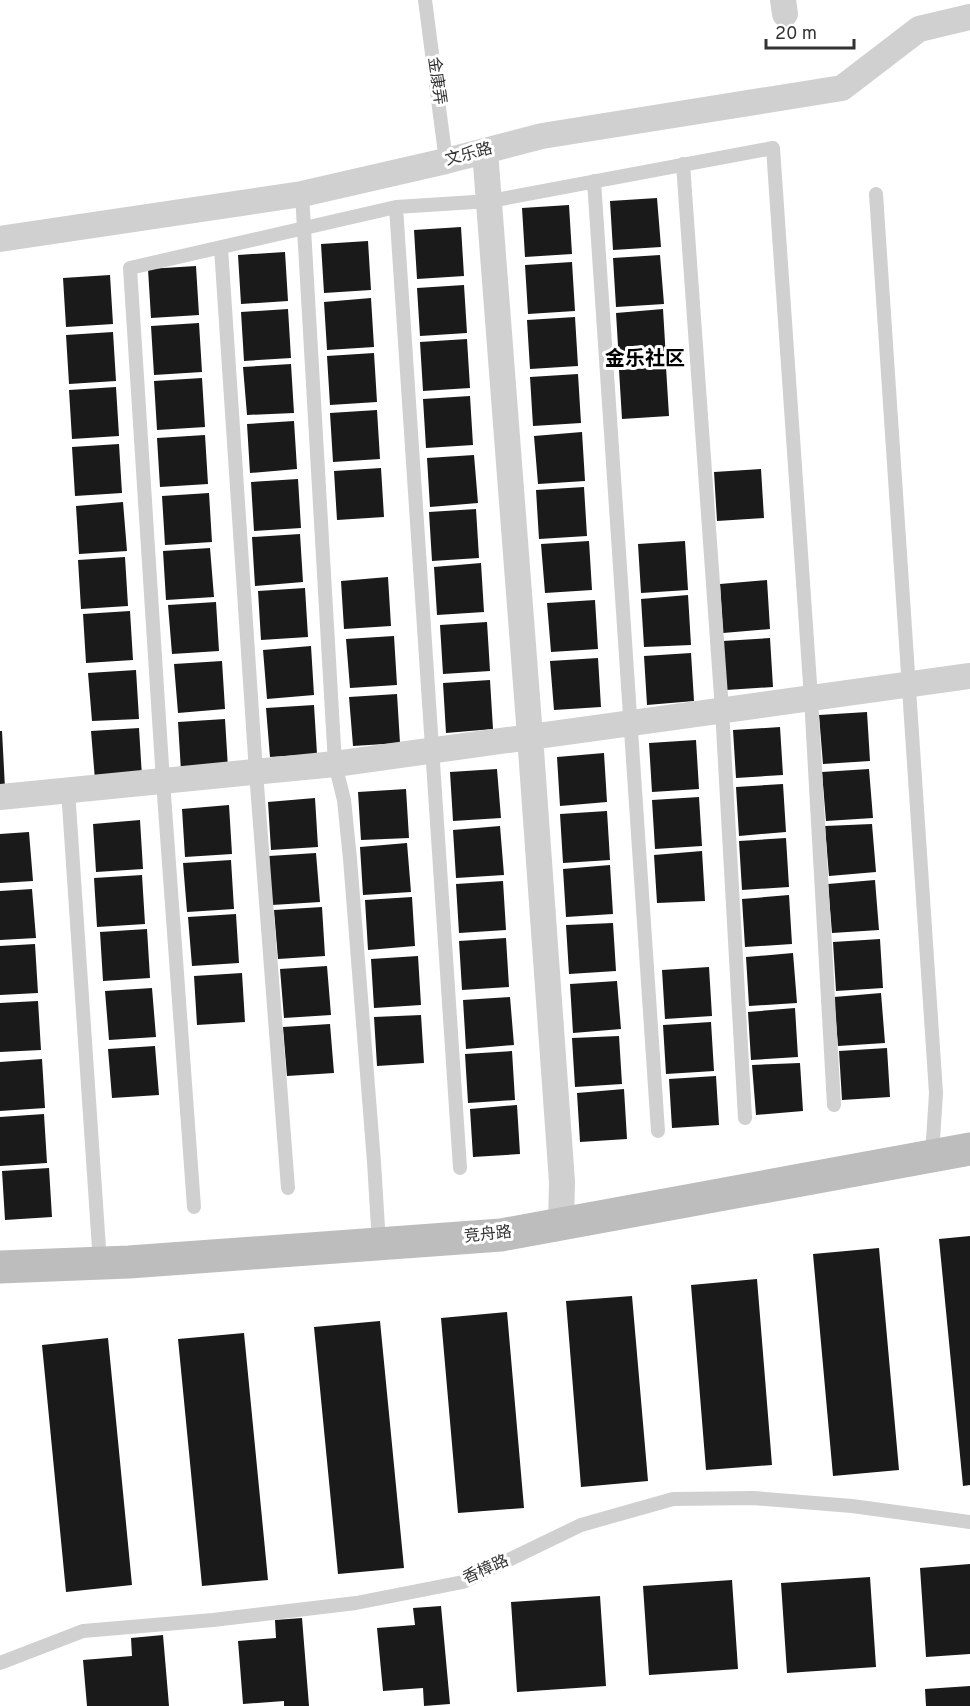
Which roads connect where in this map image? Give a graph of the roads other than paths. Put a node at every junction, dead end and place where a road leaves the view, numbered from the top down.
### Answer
1 (425, 0) edge
2 (970, 16) edge
3 (485, 150) junction
4 (446, 161) junction
5 (684, 164) junction
6 (594, 181) junction
7 (302, 194) junction
8 (876, 194) dead end
9 (489, 201) junction
10 (396, 207) junction
11 (304, 229) junction
12 (0, 239) edge
13 (221, 248) junction
14 (970, 676) edge
15 (909, 685) junction
16 (811, 698) junction
17 (722, 710) junction
18 (630, 723) junction
19 (530, 736) junction
20 (433, 750) junction
21 (334, 764) junction
22 (256, 772) junction
23 (163, 781) junction
24 (68, 790) junction
25 (0, 797) edge
26 (834, 1105) dead end
27 (745, 1118) dead end
28 (658, 1131) dead end
29 (970, 1149) edge
30 (932, 1156) junction
31 (460, 1168) dead end
32 (288, 1188) dead end
33 (194, 1207) dead end
34 (561, 1224) junction
35 (378, 1244) junction
36 (100, 1263) junction
37 (0, 1267) edge
38 (970, 1521) edge
39 (0, 1663) edge

1 - 4 lane, 金康弄
2 - 3 street, 文乐路
3 - 4 street, 文乐路
3 - 9 street
4 - 7 street, 文乐路
5 - 6 lane
5 - 16 lane
5 - 17 lane
6 - 9 lane
6 - 18 lane
7 - 11 lane
7 - 12 street, 文乐路
8 - 15 lane
9 - 10 lane
9 - 19 street
10 - 11 lane
10 - 20 lane
11 - 13 lane
11 - 21 lane
13 - 22 lane
13 - 23 lane
14 - 15 street
15 - 16 street
15 - 30 lane
16 - 17 street
16 - 26 lane
17 - 18 street
17 - 27 lane
18 - 19 street
18 - 28 lane
19 - 20 street
19 - 34 street
20 - 21 street
20 - 31 lane
21 - 22 street
21 - 35 lane
22 - 23 street
22 - 32 lane
23 - 24 street
23 - 33 lane
24 - 25 street
24 - 36 lane
29 - 30 street, 竞舟路
30 - 34 street, 竞舟路
34 - 35 street, 竞舟路
35 - 36 street, 竞舟路
36 - 37 street, 竞舟路
38 - 39 lane, 香樟路

